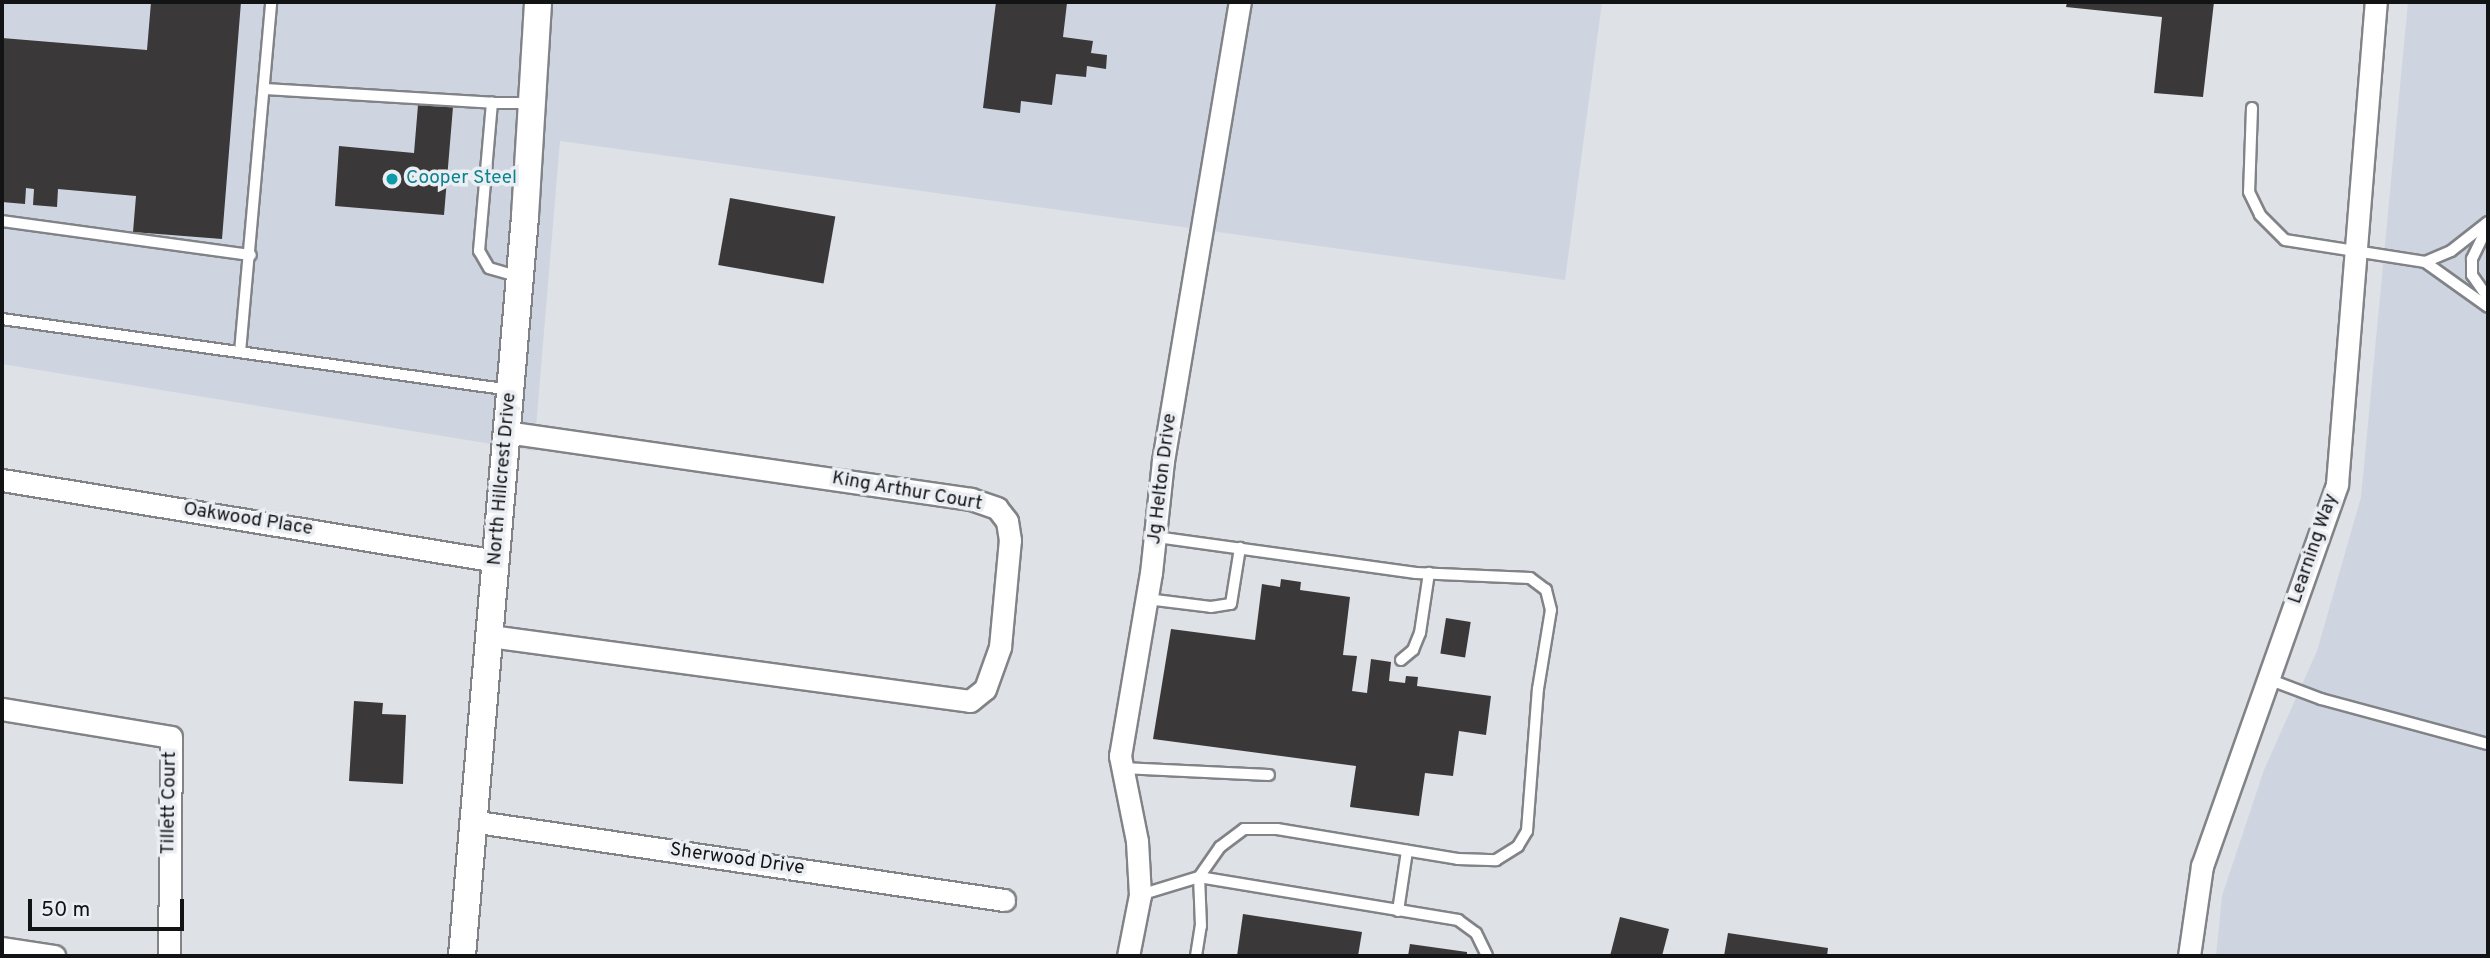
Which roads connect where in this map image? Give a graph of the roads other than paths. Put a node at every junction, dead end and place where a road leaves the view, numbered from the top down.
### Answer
1 (271, 2) edge
2 (538, 2) edge
3 (1240, 2) edge
4 (2376, 2) edge
5 (266, 89) junction
6 (492, 103) junction
7 (531, 103) junction
8 (2252, 108) dead end
9 (2, 221) edge
10 (2488, 224) edge
11 (2355, 253) junction
12 (251, 255) junction
13 (2425, 262) junction
14 (520, 277) junction
15 (2488, 298) edge
16 (2488, 307) edge
17 (2, 319) edge
18 (240, 352) junction
19 (511, 390) junction
20 (507, 432) junction
21 (2, 480) edge
22 (1155, 537) junction
23 (1240, 548) junction
24 (495, 561) junction
25 (1429, 573) junction
26 (1147, 599) junction
27 (490, 636) junction
28 (1401, 660) dead end
29 (2268, 678) junction
30 (2, 709) edge
31 (2488, 744) edge
32 (1122, 768) junction
33 (1269, 775) dead end
34 (471, 821) junction
35 (1406, 851) junction
36 (1199, 877) junction
37 (1140, 895) junction
38 (1004, 900) dead end
39 (1398, 911) junction
40 (2, 948) edge
41 (54, 956) edge
42 (169, 956) edge
43 (462, 956) edge
44 (1128, 956) edge
45 (1196, 956) edge
46 (1487, 956) edge
47 (2189, 956) edge

1 - 5 lane
2 - 7 street, North Hillcrest Drive
3 - 22 street, Jg Helton Drive
4 - 11 street, Learning Way
5 - 6 lane
5 - 12 lane
6 - 7 lane
6 - 14 lane
7 - 14 street, North Hillcrest Drive
8 - 11 lane
9 - 12 lane
10 - 13 lane
10 - 15 lane
11 - 13 lane
11 - 29 street, Learning Way
12 - 18 lane
13 - 16 lane
14 - 19 street, North Hillcrest Drive
17 - 18 lane
18 - 19 lane
19 - 20 street, North Hillcrest Drive
20 - 24 street, North Hillcrest Drive
20 - 27 street, King Arthur Court
21 - 24 street, Oakwood Place
22 - 23 lane
22 - 26 street, Jg Helton Drive
23 - 25 lane
23 - 26 lane
24 - 27 street, North Hillcrest Drive
25 - 28 lane
25 - 35 lane
26 - 32 street, Jg Helton Drive
27 - 34 street, North Hillcrest Drive
29 - 31 lane
29 - 47 street, Learning Way
30 - 42 street, Tillett Court
32 - 33 lane
32 - 37 street, Jg Helton Drive
34 - 38 street, Sherwood Drive
34 - 43 street, North Hillcrest Drive
35 - 36 lane
35 - 39 lane
36 - 37 lane
36 - 39 lane
36 - 45 lane
37 - 44 street, Jg Helton Drive
39 - 46 lane
40 - 41 street

